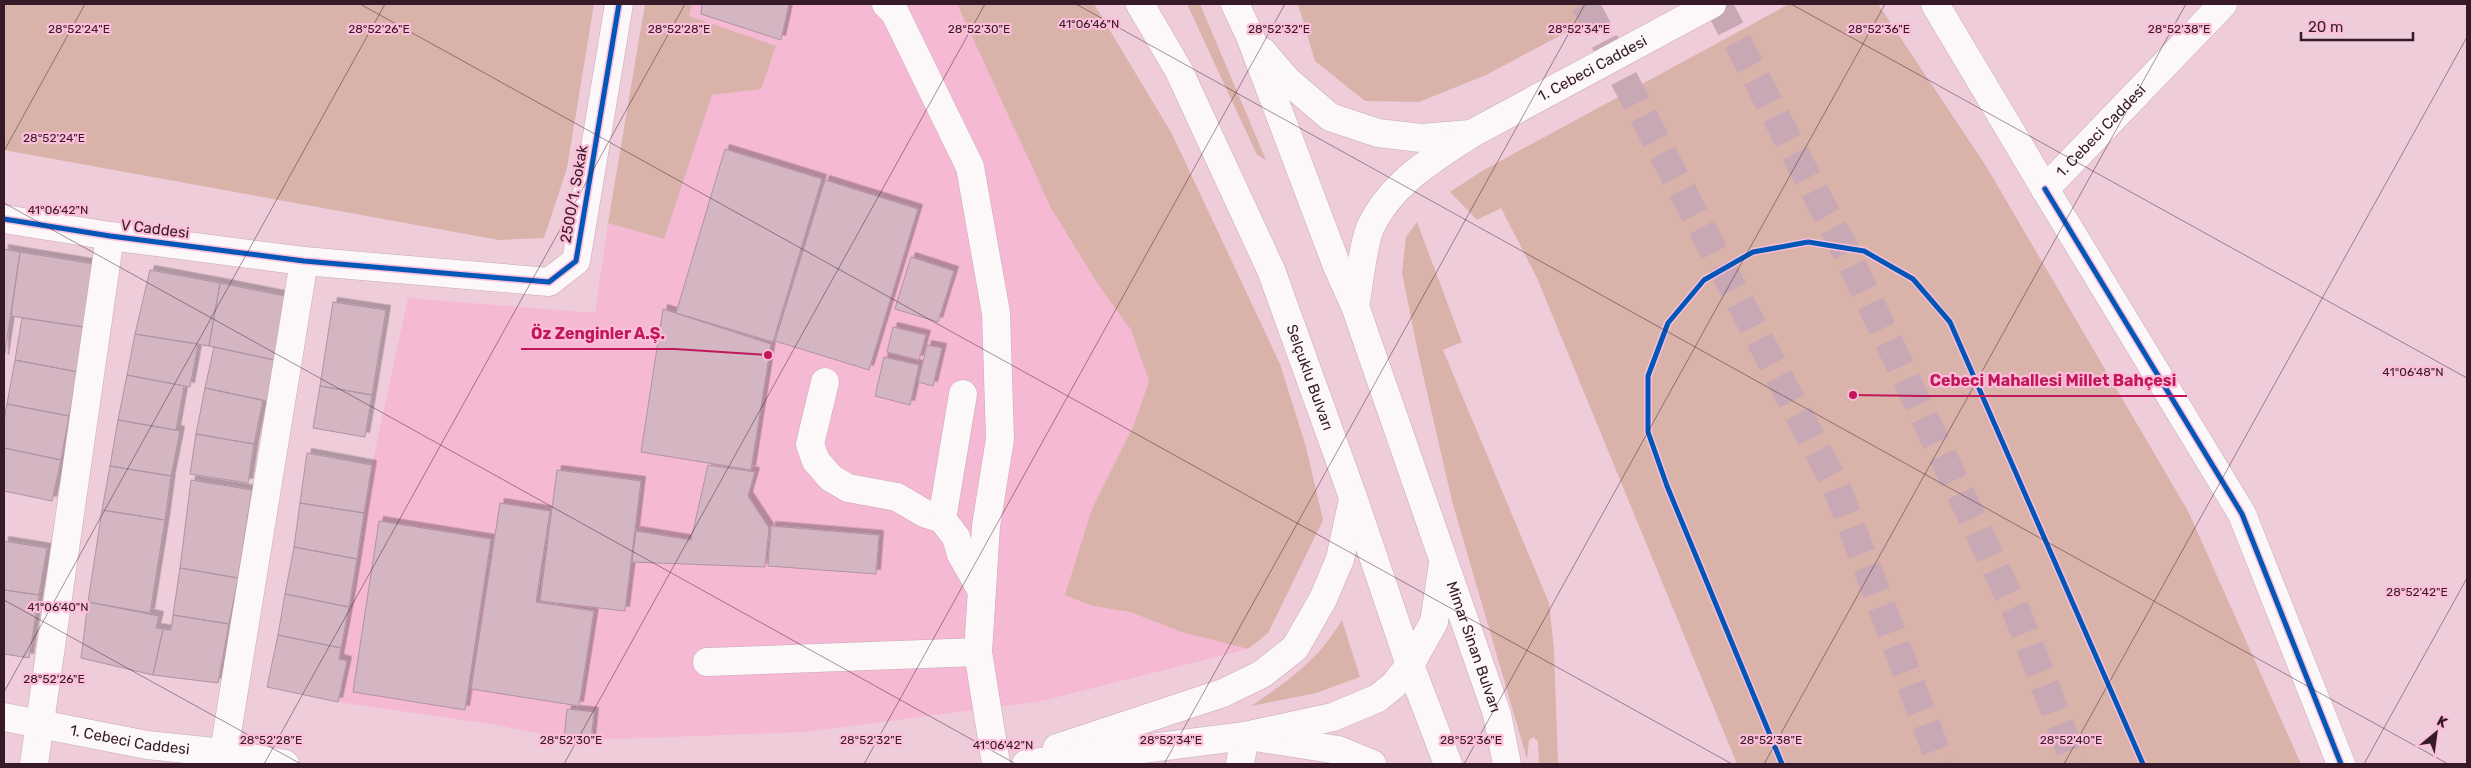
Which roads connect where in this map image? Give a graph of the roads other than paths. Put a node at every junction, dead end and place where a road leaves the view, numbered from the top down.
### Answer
1 (619, 4) edge
2 (886, 4) edge
3 (1140, 4) edge
4 (1235, 4) edge
5 (1712, 4) edge
6 (1936, 4) edge
7 (2223, 4) edge
8 (1250, 36) junction
9 (1471, 134) junction
10 (2045, 189) junction
11 (4, 219) edge
12 (110, 236) junction
13 (304, 262) junction
14 (1355, 306) junction
15 (826, 382) dead end
16 (963, 394) dead end
17 (1353, 498) junction
18 (942, 519) junction
19 (1443, 559) junction
20 (982, 591) junction
21 (978, 652) junction
22 (707, 662) dead end
23 (1410, 665) junction
24 (4, 717) edge
25 (41, 723) junction
26 (1244, 736) junction
27 (223, 759) edge
28 (34, 764) edge
29 (285, 764) edge
30 (996, 764) edge
31 (1008, 764) edge
32 (1026, 764) edge
33 (1240, 764) edge
34 (1372, 764) edge
35 (1448, 764) edge
36 (1507, 764) edge
37 (2340, 764) edge

1 - 13 main road, 2500/1. Sokak
2 - 20 main road
3 - 17 main road, Selçuklu Bulvarı
4 - 8 main road
5 - 9 main road, 1. Cebeci Caddesi
6 - 10 main road, 1. Cebeci Caddesi
7 - 10 main road, 1. Cebeci Caddesi
8 - 9 main road
8 - 14 main road
9 - 14 main road, 1. Cebeci Caddesi
10 - 37 main road
11 - 12 main road, V Caddesi
12 - 13 main road, V Caddesi
12 - 25 main road
13 - 27 main road
14 - 19 main road
15 - 18 main road
16 - 18 main road
17 - 23 main road, Selçuklu Bulvarı
17 - 31 main road
18 - 20 main road
19 - 23 main road
19 - 36 main road, Mimar Sinan Bulvarı
20 - 21 main road
21 - 22 main road
21 - 30 main road
23 - 26 main road
23 - 35 main road, Selçuklu Bulvarı
24 - 25 main road, 1. Cebeci Caddesi
25 - 27 main road, 1. Cebeci Caddesi
25 - 28 main road
26 - 32 main road
26 - 33 main road
26 - 34 main road
27 - 29 main road, 1. Cebeci Caddesi

